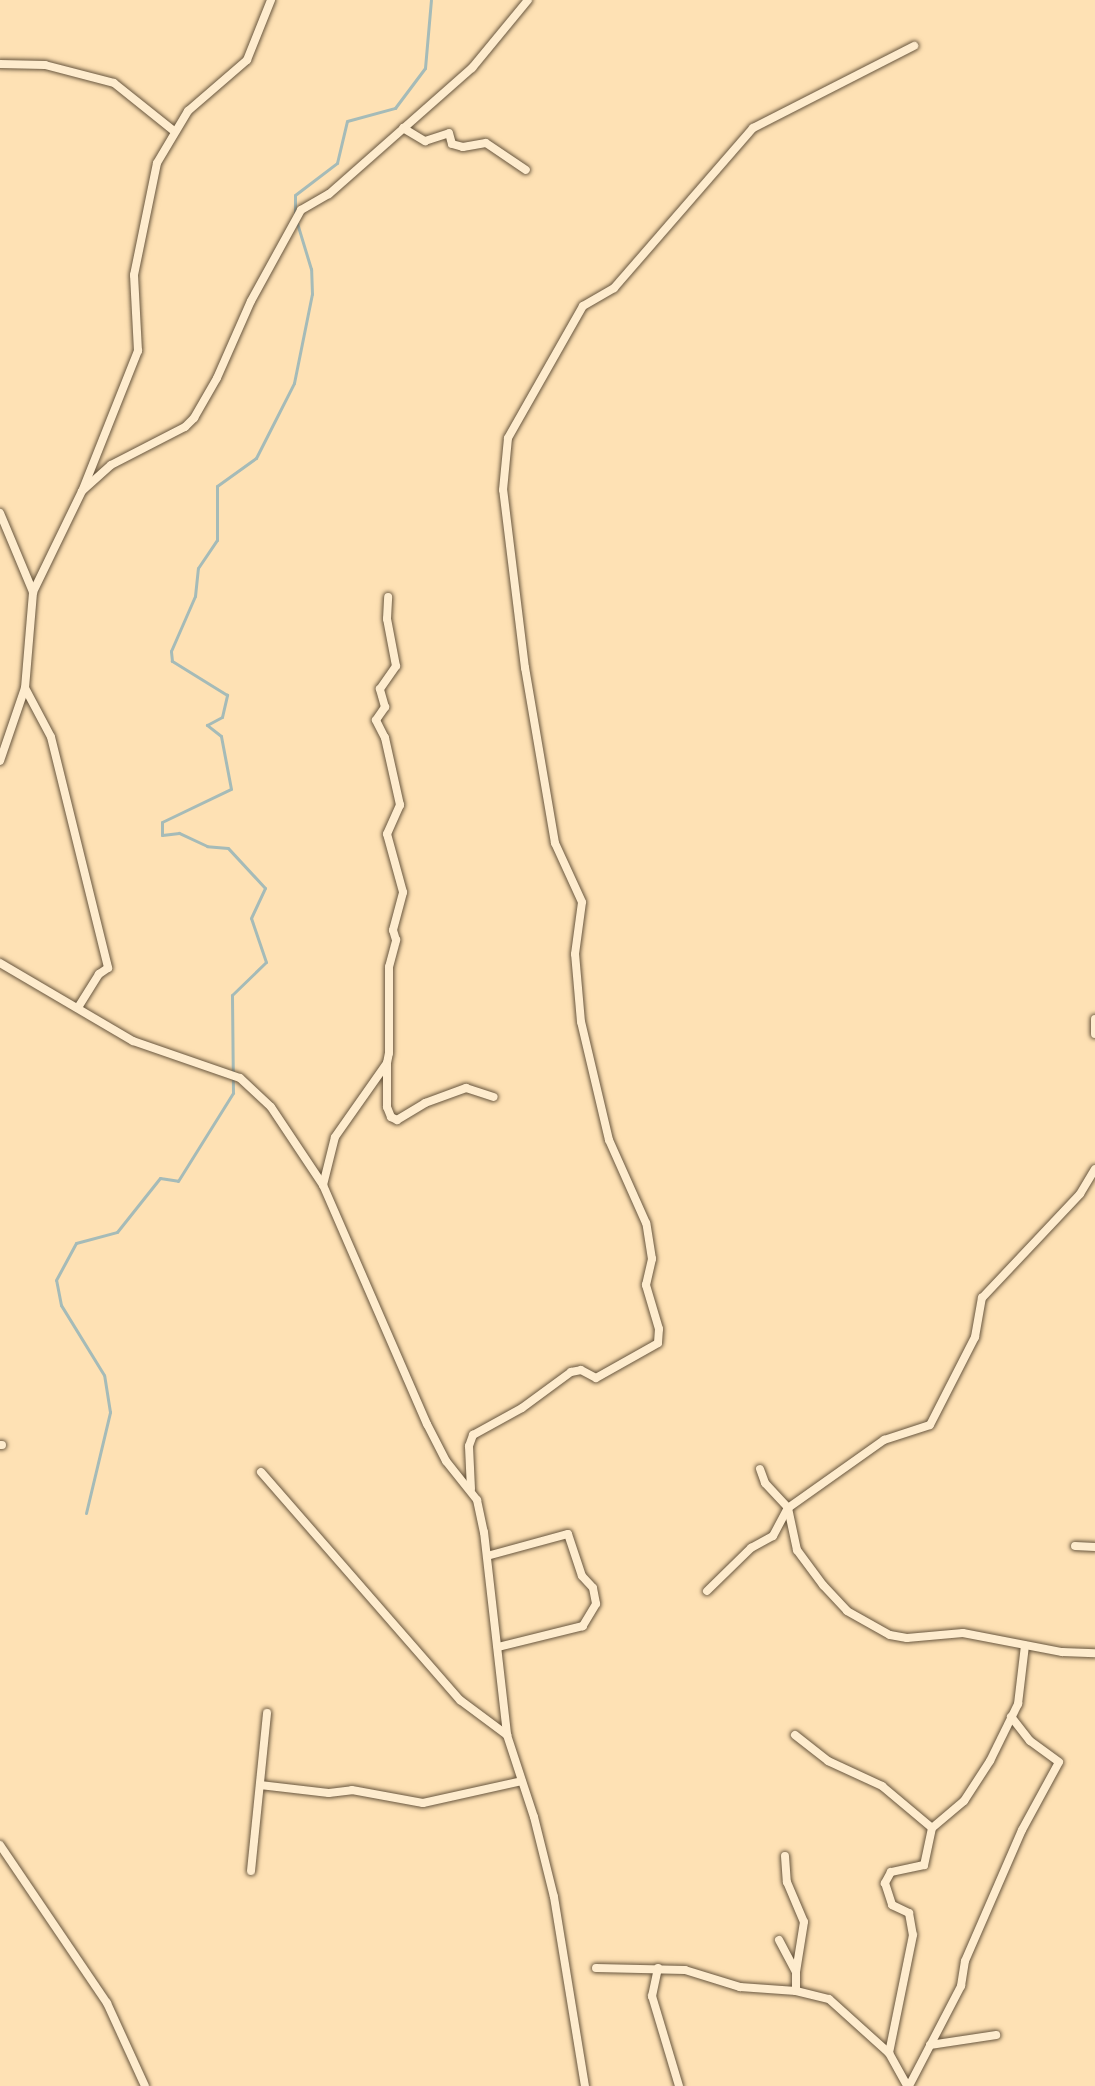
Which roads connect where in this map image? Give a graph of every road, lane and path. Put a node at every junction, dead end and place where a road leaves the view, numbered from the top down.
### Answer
1 (271, 0) edge
2 (528, 0) edge
3 (914, 46) dead end
4 (0, 64) edge
5 (403, 128) junction
6 (174, 131) junction
7 (526, 170) dead end
8 (82, 491) junction
9 (0, 513) edge
10 (33, 592) junction
11 (388, 597) dead end
12 (25, 688) junction
13 (0, 761) edge
14 (0, 963) edge
15 (78, 1008) junction
16 (1095, 1019) edge
17 (1095, 1034) edge
18 (387, 1063) junction
19 (494, 1097) dead end
20 (1095, 1169) edge
21 (323, 1185) junction
22 (760, 1469) dead end
23 (261, 1472) dead end
24 (471, 1489) junction
25 (788, 1508) junction
26 (1075, 1546) dead end
27 (1095, 1546) edge
28 (487, 1556) junction
29 (707, 1591) dead end
30 (1025, 1645) junction
31 (498, 1647) junction
32 (1095, 1653) edge
33 (267, 1713) dead end
34 (1011, 1717) junction
35 (507, 1735) junction
36 (795, 1735) dead end
37 (522, 1781) junction
38 (260, 1785) junction
39 (932, 1828) junction
40 (1, 1848) edge
41 (785, 1856) dead end
42 (251, 1871) dead end
43 (778, 1940) dead end
44 (596, 1968) dead end
45 (658, 1968) junction
46 (796, 1972) junction
47 (796, 1991) junction
48 (996, 2035) dead end
49 (930, 2045) junction
50 (889, 2053) junction
51 (145, 2086) edge
52 (585, 2086) edge
53 (679, 2086) edge
54 (908, 2086) edge

1 - 6 street
2 - 5 street
3 - 24 street
4 - 6 street
5 - 7 street
5 - 8 street
6 - 8 street
8 - 10 street
9 - 10 street
10 - 12 street
11 - 18 street
12 - 13 street
12 - 15 street
14 - 15 street
15 - 21 street
16 - 17 street
18 - 19 street
18 - 21 street
20 - 25 street
21 - 24 street
22 - 25 street
23 - 35 street
24 - 28 street
25 - 29 street
25 - 30 street
26 - 27 street
28 - 31 street
28 - 31 street
30 - 32 street
30 - 34 street
31 - 35 street
33 - 38 street
34 - 39 street
34 - 49 street
35 - 37 street
36 - 39 street
37 - 38 street
37 - 52 street
38 - 42 street
39 - 50 street
40 - 51 street
41 - 46 street
43 - 46 street
44 - 45 street
45 - 47 street
45 - 53 street
46 - 47 street
47 - 50 street
48 - 49 street
49 - 54 street
50 - 54 street

